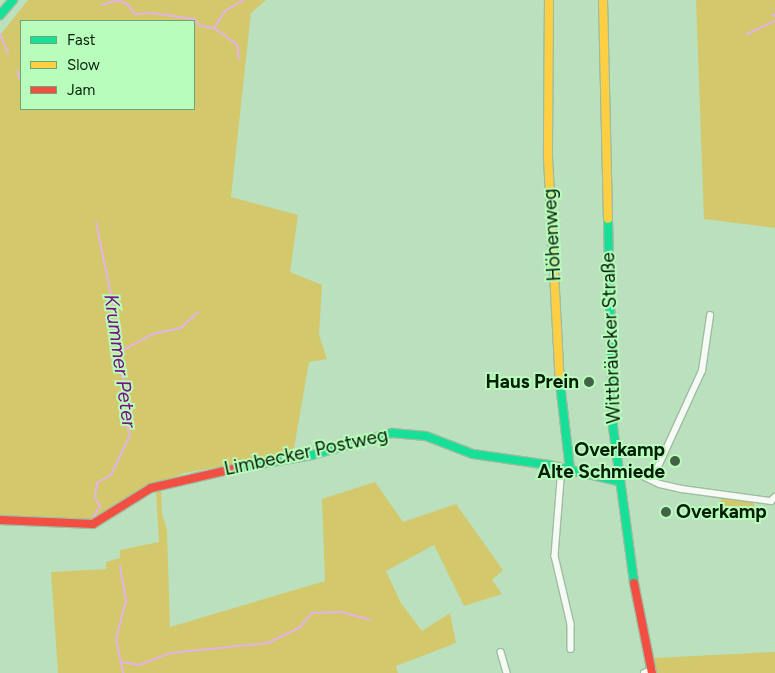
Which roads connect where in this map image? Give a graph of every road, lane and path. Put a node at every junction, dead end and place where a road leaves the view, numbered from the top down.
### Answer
1 (13, 0) edge
2 (549, 0) edge
3 (603, 0) edge
4 (0, 15) edge
5 (710, 316) dead end
6 (566, 468) junction
7 (617, 477) junction
8 (652, 480) junction
9 (775, 497) edge
10 (0, 520) edge
11 (571, 649) dead end
12 (501, 652) dead end
13 (650, 672) edge
14 (507, 673) edge

1 - 4 main road
2 - 6 main road, Höhenweg
3 - 7 main road, Wittbräucker Straße
5 - 8 street
6 - 7 main road, Limbecker Postweg
6 - 10 main road, Limbecker Postweg
6 - 11 street
7 - 8 street
7 - 13 main road, Wittbräucker Straße
8 - 9 street
12 - 14 street

